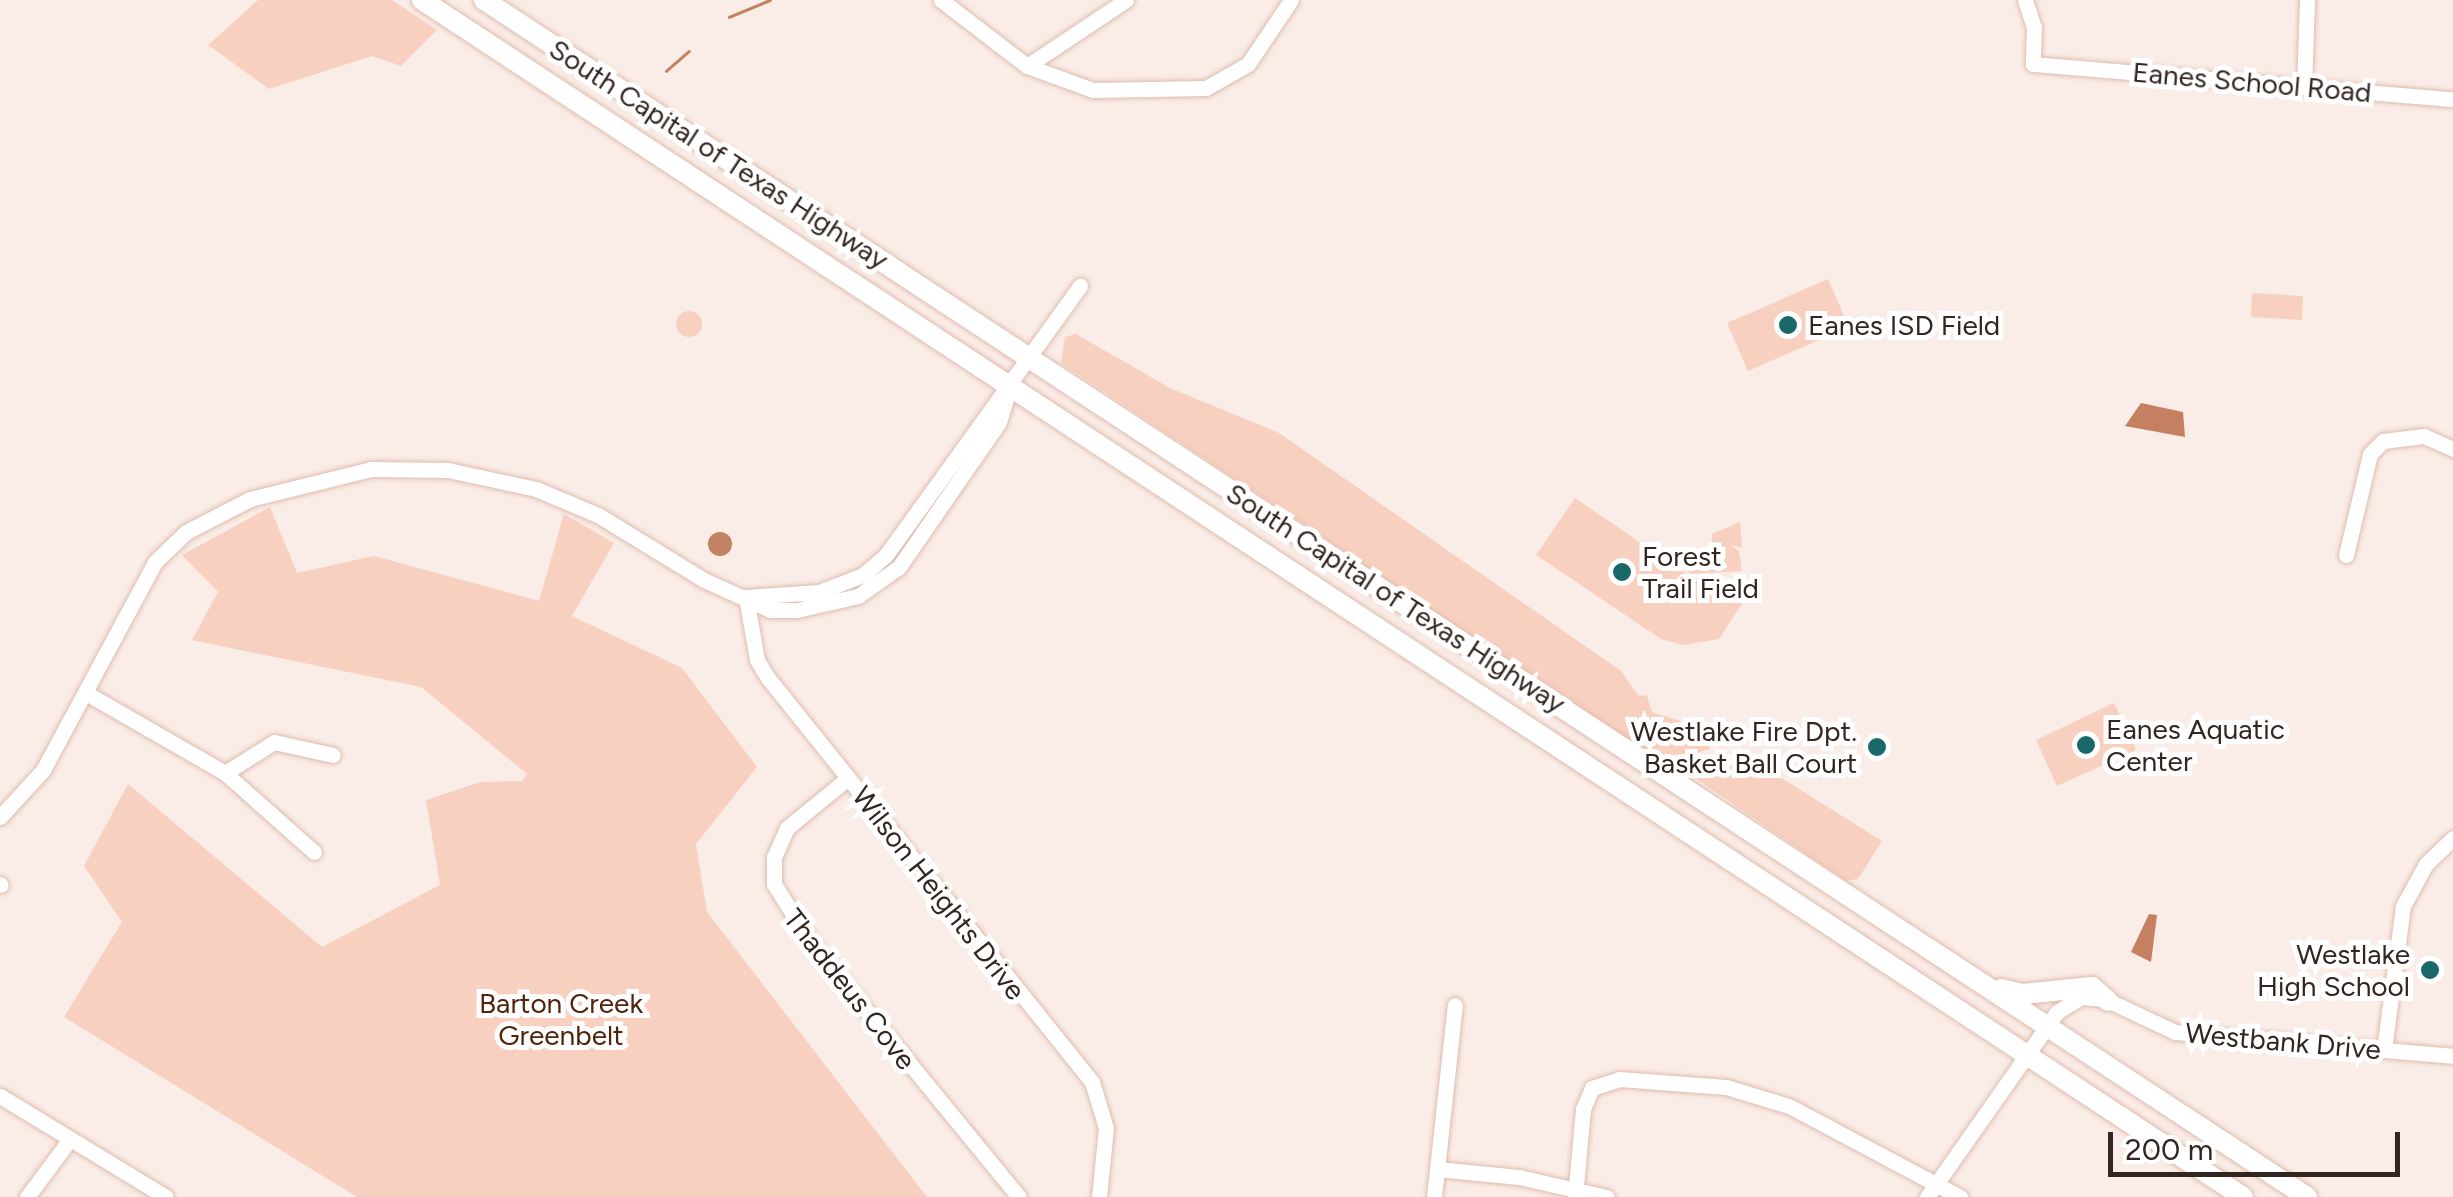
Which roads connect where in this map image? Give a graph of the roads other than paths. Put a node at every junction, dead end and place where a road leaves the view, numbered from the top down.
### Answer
1 (422, 0) edge
2 (484, 0) edge
3 (941, 0) edge
4 (1126, 0) edge
5 (1291, 0) edge
6 (2025, 0) edge
7 (2307, 0) edge
8 (1026, 66) junction
9 (2304, 86) junction
10 (2453, 99) edge
11 (1080, 286) dead end
12 (1029, 357) junction
13 (1010, 386) junction
14 (2453, 449) edge
15 (2346, 554) dead end
16 (746, 597) junction
17 (86, 692) junction
18 (333, 754) dead end
19 (224, 773) junction
20 (848, 778) junction
21 (0, 818) edge
22 (2453, 838) edge
23 (314, 852) dead end
24 (1986, 986) junction
25 (2108, 1001) junction
26 (1455, 1005) dead end
27 (2047, 1026) junction
28 (2384, 1050) junction
29 (2026, 1053) junction
30 (2453, 1056) edge
31 (0, 1096) edge
32 (70, 1139) junction
33 (1437, 1168) junction
34 (1575, 1192) edge
35 (1930, 1192) edge
36 (27, 1197) edge
37 (166, 1197) edge
38 (1019, 1197) edge
39 (1099, 1197) edge
40 (1434, 1197) edge
41 (1607, 1197) edge
42 (1960, 1197) edge
43 (2242, 1197) edge
44 (2307, 1197) edge

1 - 13 highway, South Capital of Texas Highway
2 - 12 highway, South Capital of Texas Highway
3 - 8 street
4 - 8 street
5 - 8 street
6 - 9 street, Eanes School Road
7 - 9 street
9 - 10 street, Eanes School Road
11 - 12 street
12 - 13 street
12 - 24 highway, South Capital of Texas Highway
13 - 16 street
13 - 29 highway, South Capital of Texas Highway
14 - 15 street
16 - 17 street
16 - 20 street, Wilson Heights Drive
17 - 19 street
17 - 21 street
18 - 19 street
19 - 23 street
20 - 38 street, Thaddeus Cove
20 - 39 street, Wilson Heights Drive
22 - 28 street
24 - 25 highway
24 - 27 highway, South Capital of Texas Highway
25 - 27 street
25 - 28 street, Westbank Drive
26 - 33 street
27 - 29 street
27 - 44 highway, South Capital of Texas Highway
28 - 30 street, Westbank Drive
29 - 35 street
29 - 43 highway, South Capital of Texas Highway
31 - 32 street
32 - 36 street
32 - 37 street
33 - 34 street
33 - 40 street
34 - 35 street
34 - 41 street
35 - 42 street

